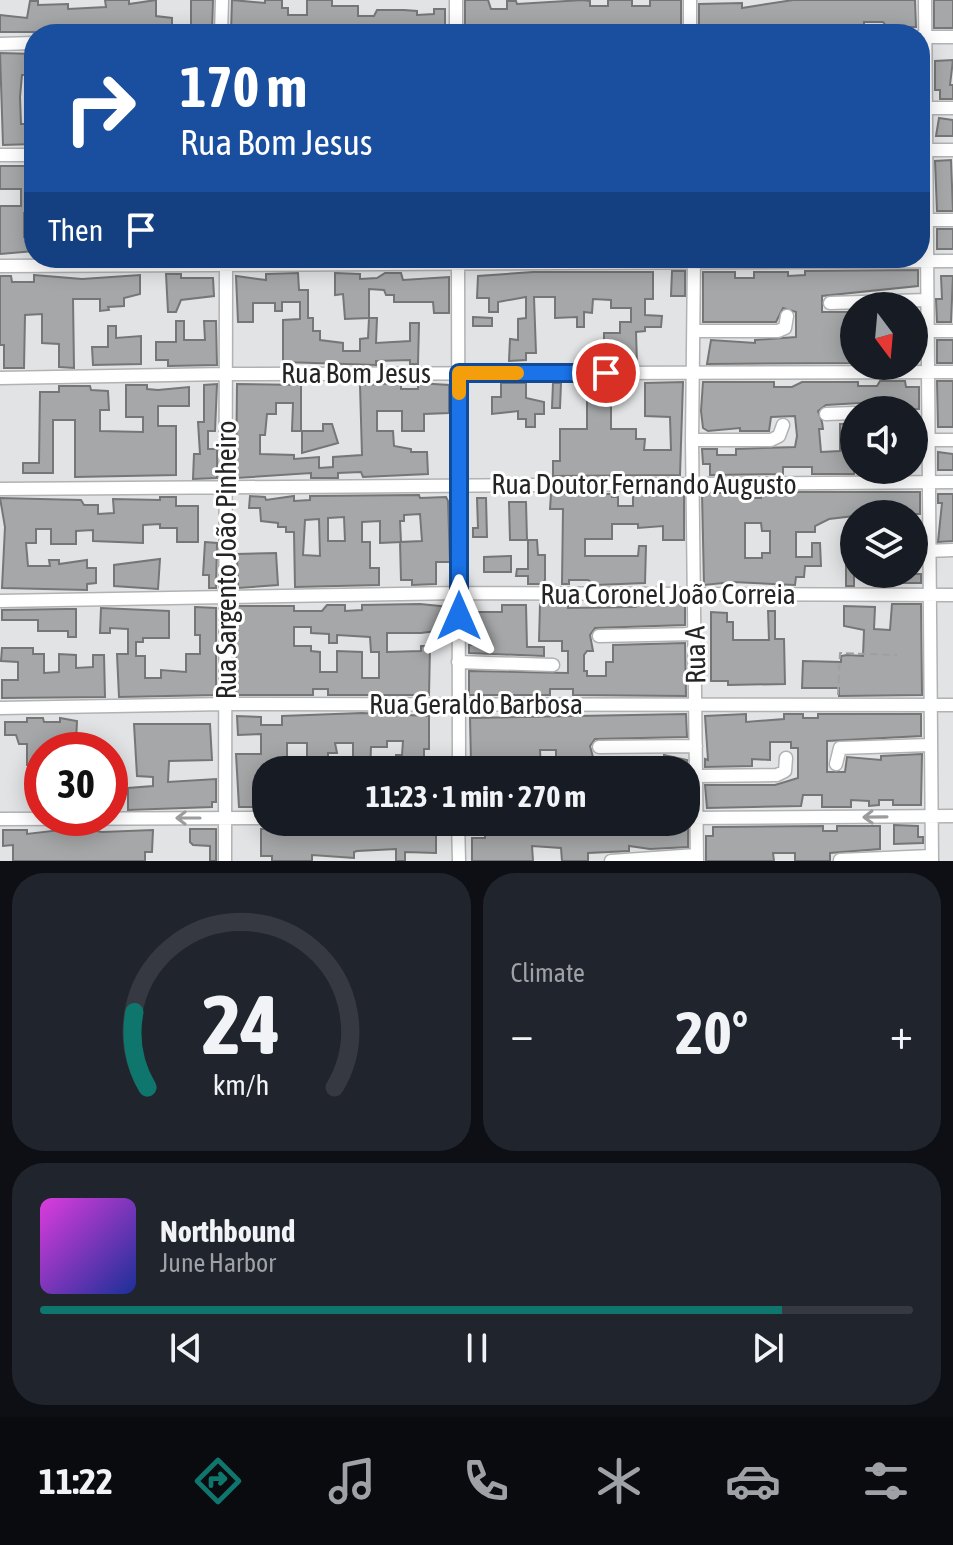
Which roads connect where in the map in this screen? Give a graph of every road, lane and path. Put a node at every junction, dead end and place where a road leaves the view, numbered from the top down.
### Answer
1 (222, 0) edge
2 (456, 0) edge
3 (690, 0) edge
4 (925, 0) edge
5 (221, 24) edge
6 (456, 24) edge
7 (690, 24) edge
8 (923, 24) edge
9 (930, 37) edge
10 (953, 37) edge
11 (24, 43) edge
12 (0, 44) edge
13 (930, 108) edge
14 (953, 108) edge
15 (930, 148) edge
16 (953, 150) edge
17 (0, 155) edge
18 (24, 155) edge
19 (930, 220) edge
20 (953, 220) edge
21 (930, 261) edge
22 (953, 261) edge
23 (24, 265) edge
24 (0, 266) edge
25 (226, 268) edge
26 (458, 268) edge
27 (694, 268) edge
28 (929, 268) edge
29 (927, 292) edge
30 (830, 303) dead end
31 (840, 303) edge
32 (787, 316) dead end
33 (694, 331) junction
34 (928, 331) edge
35 (953, 331) edge
36 (840, 372) edge
37 (928, 372) edge
38 (953, 372) edge
39 (459, 373) junction
40 (694, 373) junction
41 (226, 374) junction
42 (0, 378) edge
43 (927, 380) edge
44 (929, 412) joint
45 (826, 414) dead end
46 (840, 414) edge
47 (783, 425) dead end
48 (692, 440) junction
49 (928, 440) junction
50 (953, 440) edge
51 (929, 482) junction
52 (953, 482) edge
53 (695, 483) junction
54 (459, 486) junction
55 (226, 487) junction
56 (0, 489) edge
57 (928, 516) edge
58 (953, 550) edge
59 (928, 551) edge
60 (928, 560) edge
61 (459, 593) junction
62 (695, 594) junction
63 (932, 595) junction
64 (953, 595) edge
65 (228, 597) junction
66 (0, 601) edge
67 (695, 634) junction
68 (599, 636) dead end
69 (897, 655) dead end
70 (458, 662) junction
71 (553, 665) dead end
72 (226, 704) junction
73 (460, 704) junction
74 (696, 704) junction
75 (837, 704) junction
76 (929, 705) junction
77 (953, 705) edge
78 (0, 708) edge
79 (929, 745) junction
80 (696, 746) junction
81 (599, 747) dead end
82 (459, 756) edge
83 (696, 756) edge
84 (786, 758) dead end
85 (836, 764) dead end
86 (700, 776) edge
87 (930, 816) junction
88 (953, 816) edge
89 (224, 817) junction
90 (252, 818) edge
91 (700, 818) edge
92 (0, 819) edge
93 (458, 836) edge
94 (693, 836) edge
95 (696, 858) edge
96 (932, 858) edge
97 (840, 860) edge
98 (225, 861) edge
99 (459, 861) edge
100 (611, 861) edge

1 - 5 street
2 - 6 street
3 - 7 street
4 - 8 street
9 - 10 street
11 - 12 street
13 - 14 street
15 - 16 street
17 - 18 street
19 - 20 street
21 - 22 street
23 - 24 street
25 - 41 street, Rua Sargento João Pinheiro
26 - 39 street
27 - 33 street, Rua A
28 - 29 street
30 - 31 street
32 - 33 street
33 - 40 street, Rua A
34 - 35 street
36 - 40 street, Rua Bom Jesus
37 - 38 street, Rua Bom Jesus
39 - 40 street, Rua Bom Jesus
39 - 41 street, Rua Bom Jesus
39 - 54 street
40 - 48 street, Rua A
41 - 42 street, Rua Bom Jesus
41 - 55 street, Rua Sargento João Pinheiro
43 - 44 street
44 - 49 street
45 - 46 street
47 - 48 street
48 - 53 street, Rua A
49 - 50 street
49 - 51 street
51 - 52 street, Rua Doutor Fernando Augusto
51 - 53 street, Rua Doutor Fernando Augusto
51 - 57 street
53 - 54 street, Rua Doutor Fernando Augusto
53 - 62 street, Rua A
54 - 55 street, Rua Doutor Fernando Augusto
54 - 61 street
55 - 56 street, Rua Doutor Fernando Augusto
55 - 65 street, Rua Sargento João Pinheiro
58 - 59 street
60 - 63 street
61 - 62 street, Rua Coronel João Correia
61 - 65 street, Rua Coronel João Correia
61 - 70 street
62 - 63 street, Rua Coronel João Correia
62 - 67 street, Rua A
63 - 64 street, Rua Coronel João Correia
63 - 76 street
65 - 66 street, Rua Coronel João Correia
65 - 72 street, Rua Sargento João Pinheiro
67 - 68 street
67 - 74 street, Rua A
69 - 75 path
70 - 71 street
70 - 73 street
72 - 73 street, Rua Geraldo Barbosa
72 - 78 street, Rua Geraldo Barbosa
72 - 89 street, Rua Sargento João Pinheiro
73 - 74 street, Rua Geraldo Barbosa
73 - 82 street
74 - 75 street, Rua Geraldo Barbosa
74 - 80 street, Rua A
75 - 76 street, Rua Geraldo Barbosa
76 - 77 street, Rua Geraldo Barbosa
76 - 79 street
79 - 85 street
79 - 87 street
80 - 81 street
80 - 83 street, Rua A
84 - 86 street
87 - 88 street
87 -> 91 street
87 - 96 street
89 - 90 street
89 -> 92 street
89 - 98 street, Rua Sargento João Pinheiro
93 - 99 street
94 - 95 street, Rua A
95 - 100 street
96 - 97 street

